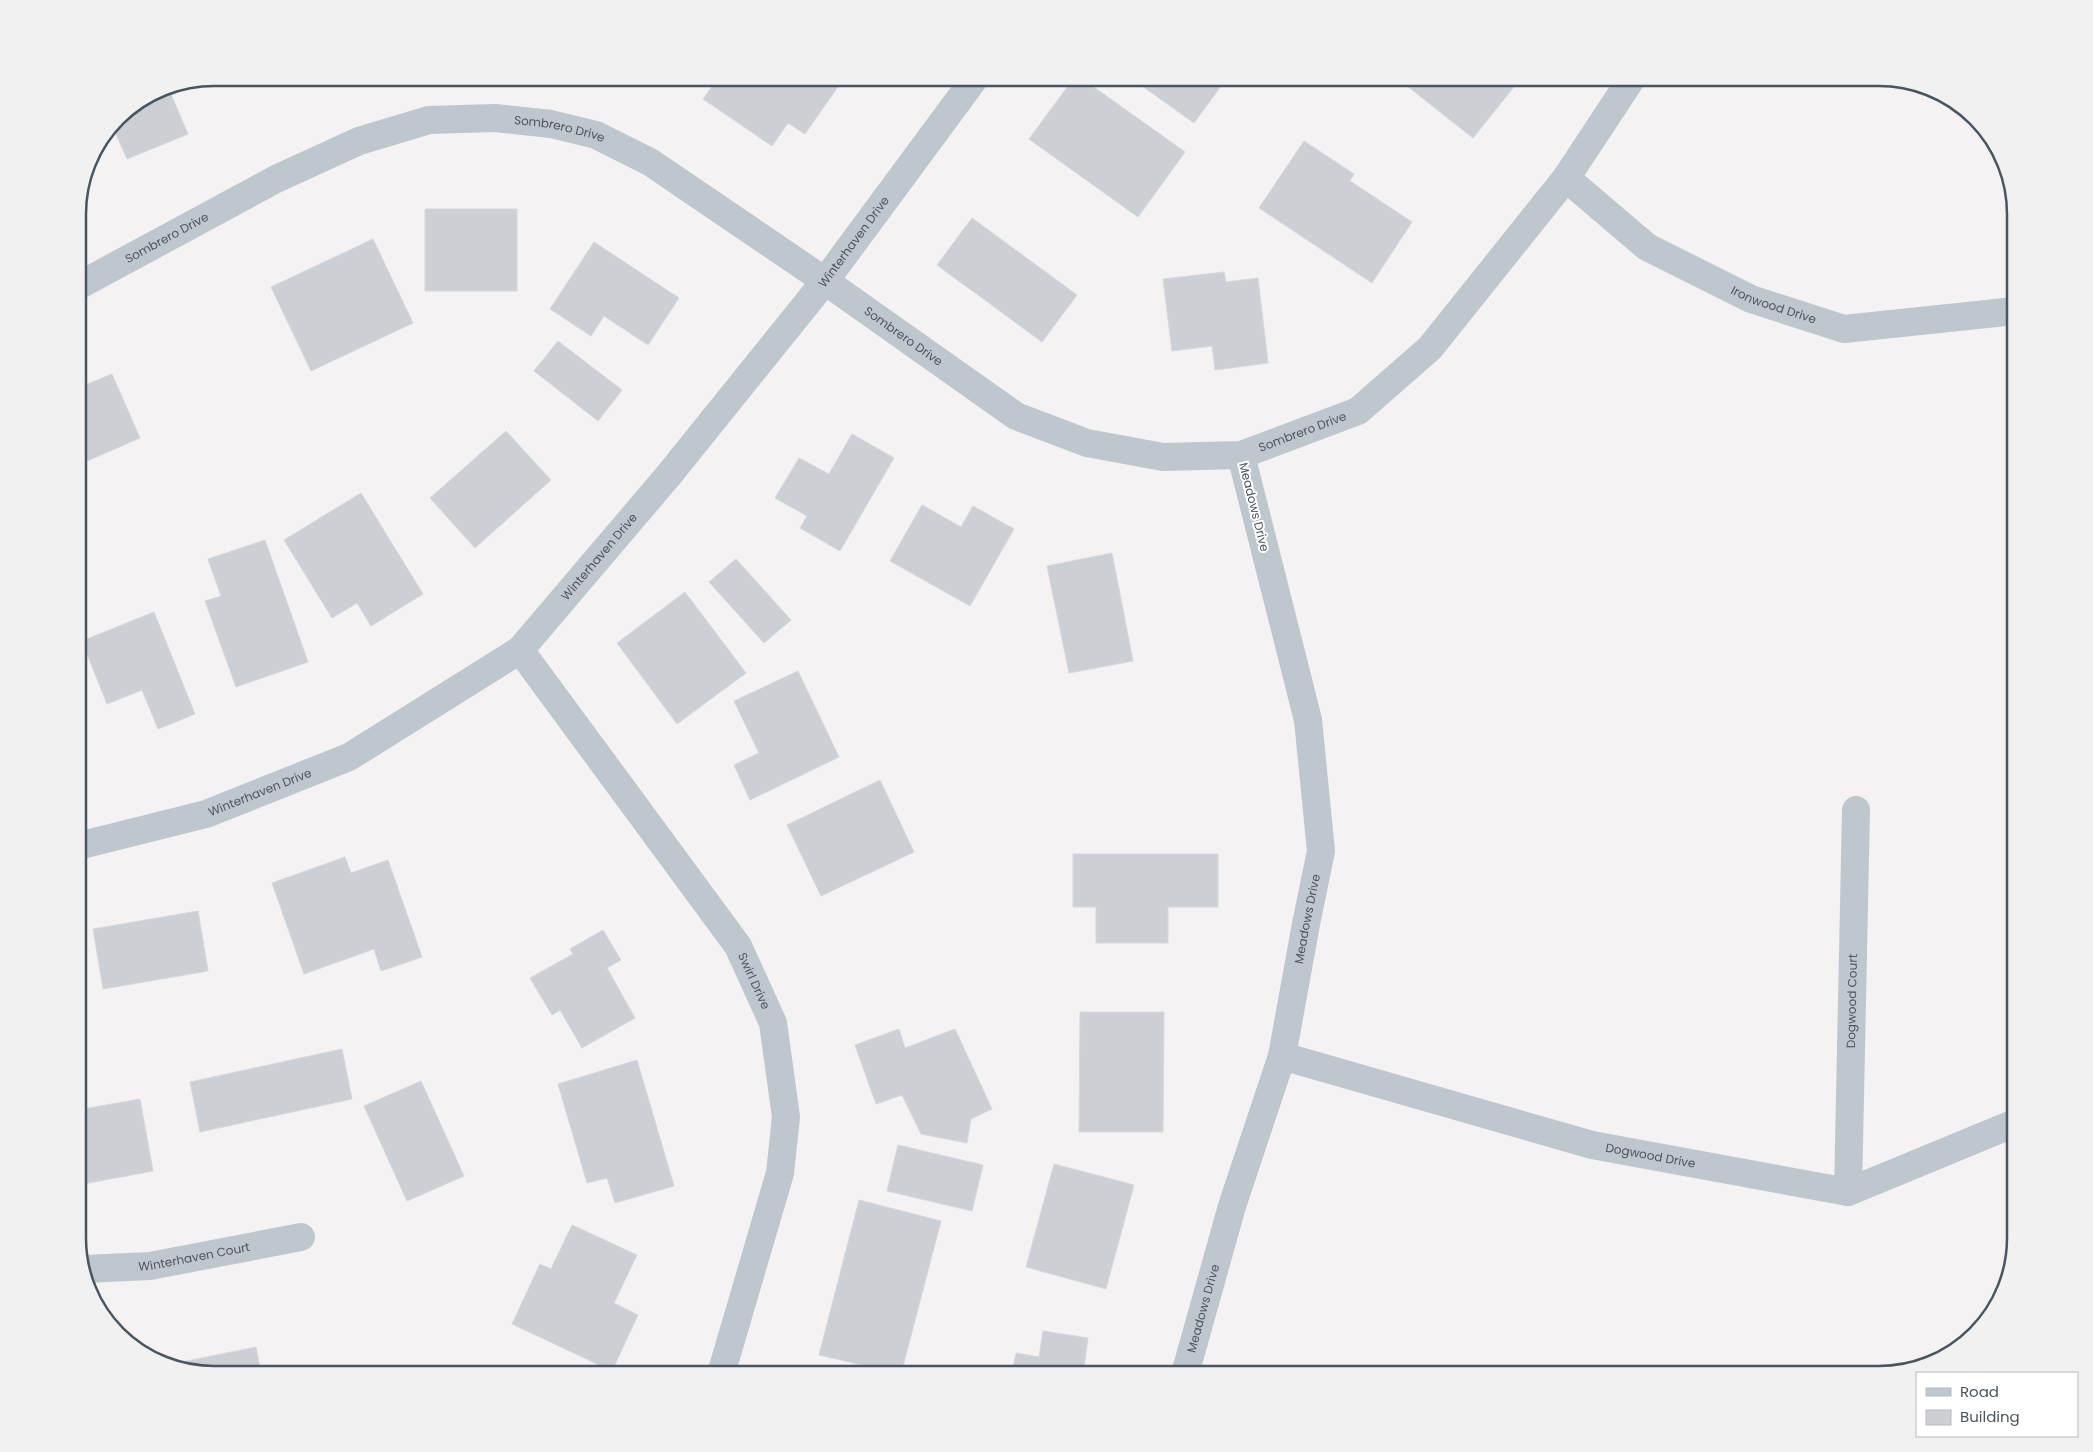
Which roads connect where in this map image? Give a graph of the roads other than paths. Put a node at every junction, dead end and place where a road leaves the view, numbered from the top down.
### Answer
1 (969, 86) edge
2 (1627, 86) edge
3 (1566, 178) junction
4 (87, 281) edge
5 (824, 281) junction
6 (2007, 312) edge
7 (1241, 455) junction
8 (520, 650) junction
9 (1856, 810) dead end
10 (87, 844) edge
11 (1282, 1056) junction
12 (2007, 1127) edge
13 (1848, 1192) junction
14 (301, 1237) dead end
15 (90, 1269) edge
16 (724, 1366) edge
17 (1186, 1366) edge

1 - 5 street, Winterhaven Drive
2 - 3 street, Sombrero Drive
3 - 6 street, Ironwood Drive
3 - 7 street, Sombrero Drive
4 - 5 street, Sombrero Drive
5 - 7 street, Sombrero Drive
5 - 8 street, Winterhaven Drive
7 - 11 street, Meadows Drive
8 - 10 street, Winterhaven Drive
8 - 16 street, Swirl Drive
9 - 13 street, Dogwood Court
11 - 13 street, Dogwood Drive
11 - 17 street, Meadows Drive
12 - 13 street
14 - 15 street, Winterhaven Court

